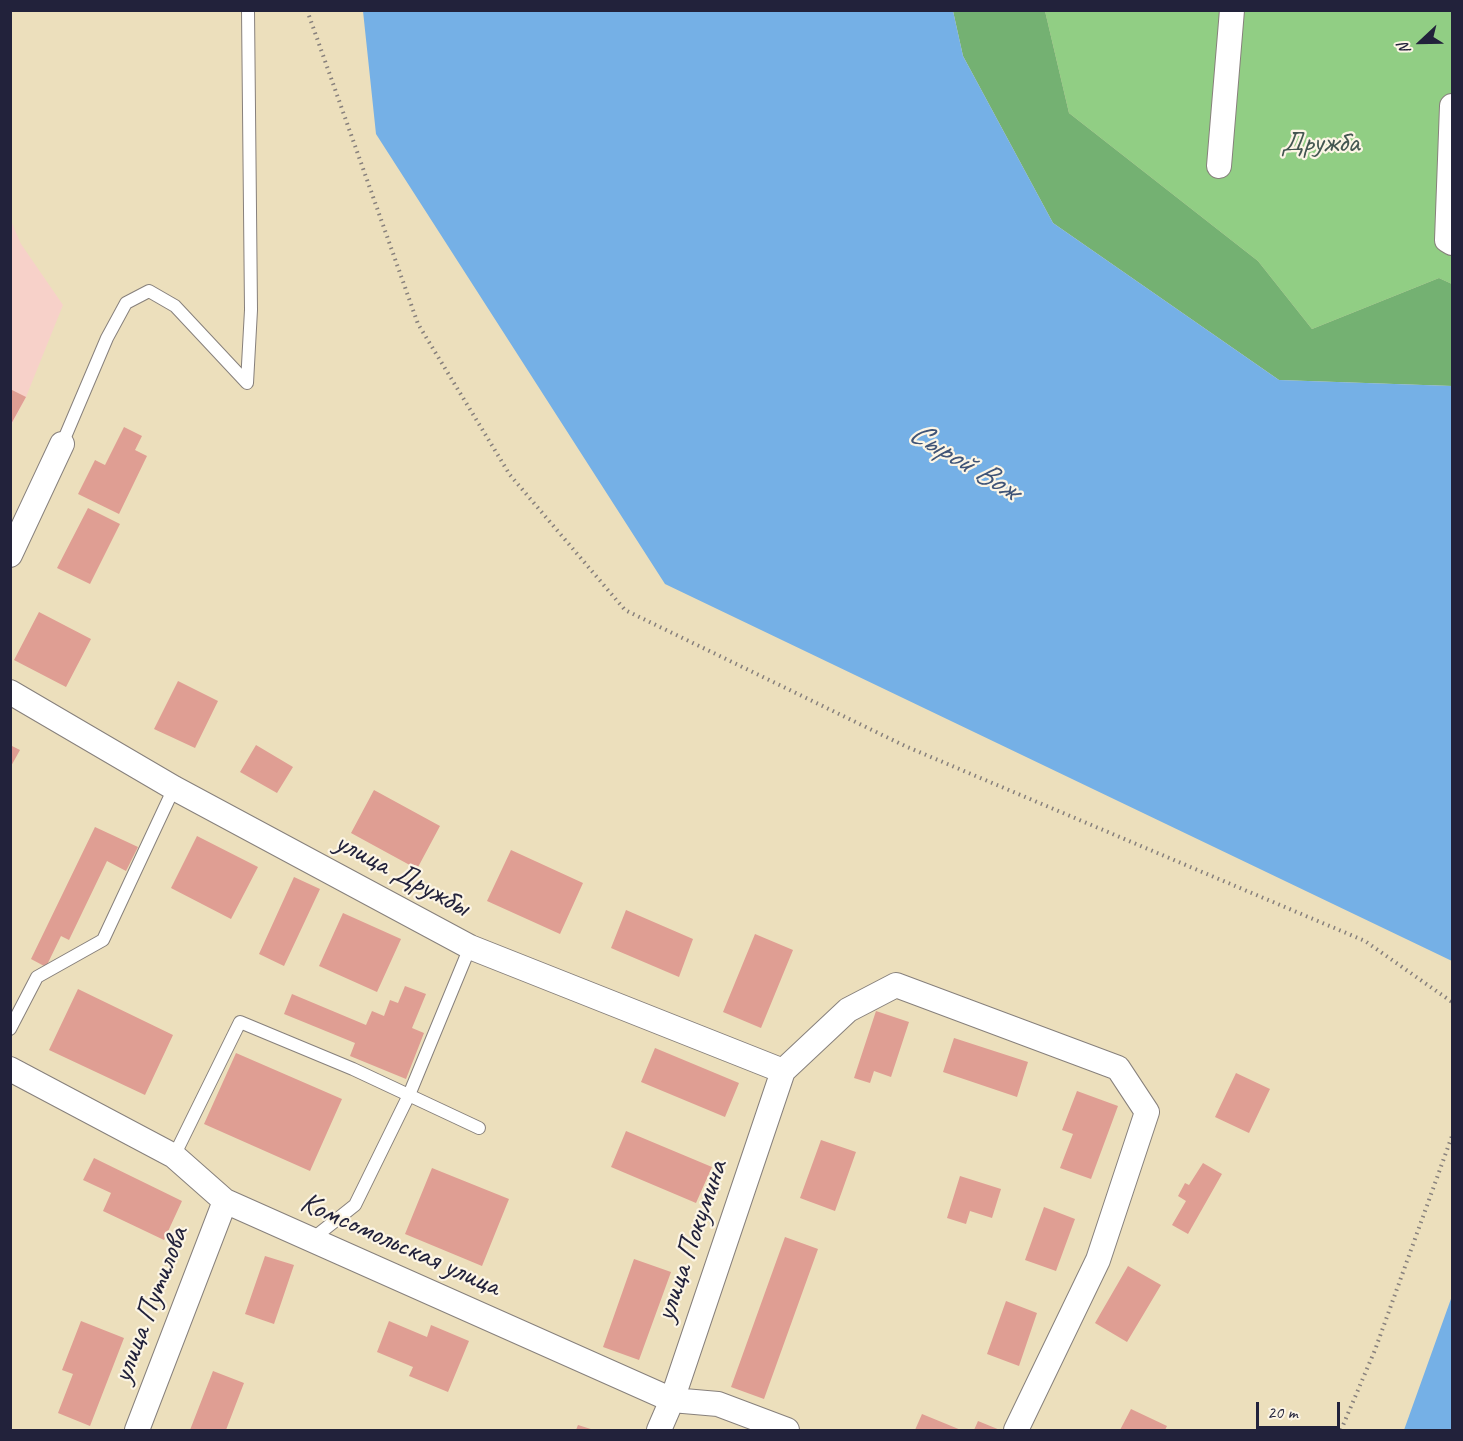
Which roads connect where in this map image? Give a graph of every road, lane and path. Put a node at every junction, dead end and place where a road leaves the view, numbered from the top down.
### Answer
1 (248, 10) edge
2 (307, 10) edge
3 (1232, 10) edge
4 (1452, 106) edge
5 (1219, 166) dead end
6 (1452, 243) edge
7 (62, 444) joint
8 (10, 555) edge
9 (10, 692) edge
10 (174, 788) junction
11 (470, 947) junction
12 (1452, 1002) edge
13 (10, 1029) edge
14 (10, 1069) edge
15 (783, 1071) junction
16 (410, 1095) junction
17 (479, 1128) dead end
18 (1452, 1136) edge
19 (174, 1156) junction
20 (225, 1201) junction
21 (311, 1240) junction
22 (672, 1400) junction
23 (137, 1431) edge
24 (659, 1431) edge
25 (787, 1431) edge
26 (1017, 1431) edge
27 (1341, 1431) edge

1 - 7 lane
2 - 12 path
3 - 5 street
4 - 6 street
7 - 8 street
9 - 10 street, улица Дружбы
10 - 11 street, улица Дружбы
10 - 13 lane
11 - 15 street, улица Дружбы
11 - 16 lane
14 - 19 street, Комсомольская улица
15 - 22 street, улица Покумина
15 - 26 street
16 - 17 lane
16 - 19 lane
16 - 21 lane
18 - 27 path
19 - 20 street, Комсомольская улица
20 - 21 street, Комсомольская улица
20 - 23 street, улица Путилова
21 - 22 street, Комсомольская улица
22 - 24 street, улица Покумина
22 - 25 street, Комсомольская улица

